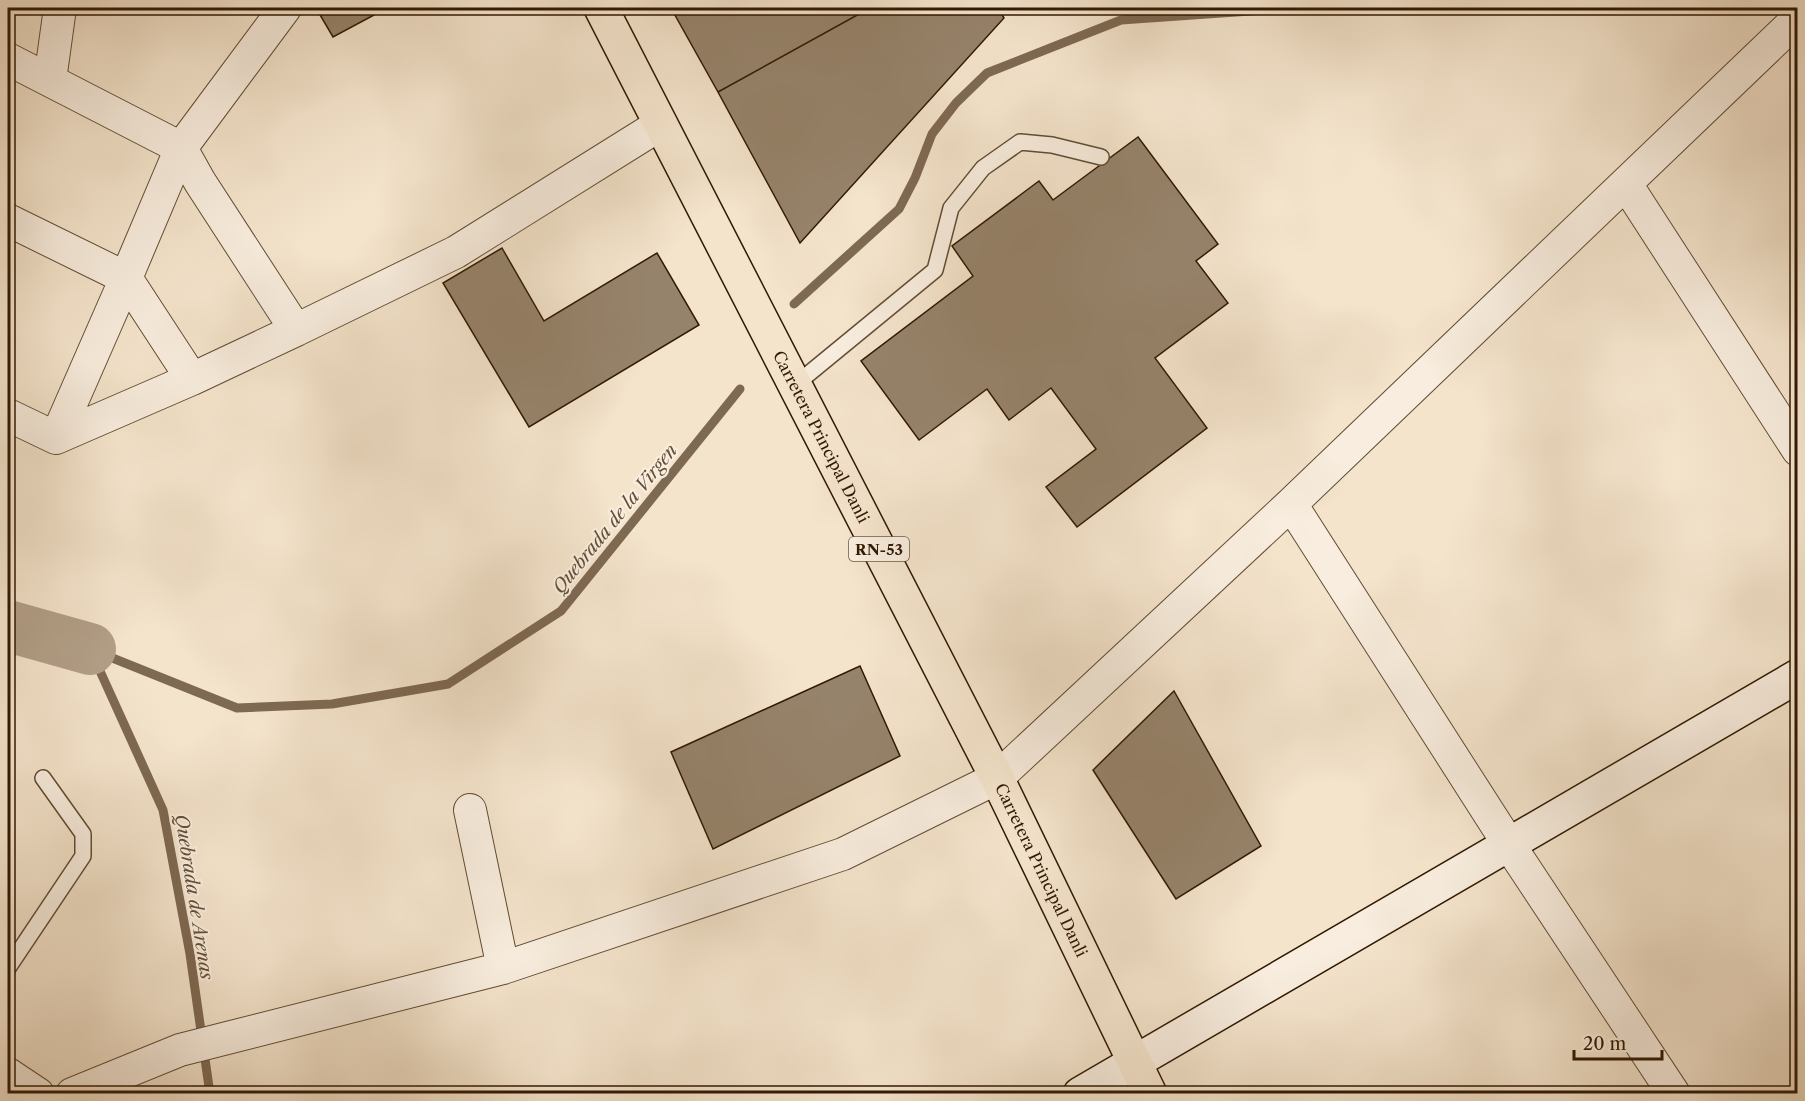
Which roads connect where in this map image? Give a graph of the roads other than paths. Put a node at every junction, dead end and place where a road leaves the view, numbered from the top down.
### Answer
1 (60, 8) edge
2 (285, 8) edge
3 (601, 8) edge
4 (1797, 14) edge
5 (8, 59) edge
6 (50, 80) junction
7 (661, 124) junction
8 (180, 148) junction
9 (1101, 157) dead end
10 (1626, 184) junction
11 (8, 220) edge
12 (126, 278) junction
13 (296, 330) junction
14 (192, 379) junction
15 (795, 385) junction
16 (8, 415) edge
17 (56, 438) junction
18 (1797, 450) edge
19 (1291, 504) junction
20 (1797, 676) edge
21 (43, 778) dead end
22 (997, 778) junction
23 (470, 810) dead end
24 (1508, 843) junction
25 (8, 968) edge
26 (503, 968) junction
27 (1135, 1061) junction
28 (8, 1074) edge
29 (38, 1094) edge
30 (72, 1094) edge
31 (1080, 1094) edge
32 (1150, 1094) edge
33 (1674, 1094) edge

1 - 6 street
2 - 8 street
3 - 7 main road, Carretera Principal Danli / RN-53
4 - 10 street
5 - 6 street
6 - 8 street
7 - 13 street
7 - 15 main road, Carretera Principal Danli / RN-53
8 - 12 street
8 - 13 street
9 - 15 lane
10 - 18 street
10 - 19 street
11 - 12 street
12 - 14 street
12 - 17 street
13 - 14 street
14 - 17 street
15 - 22 main road, Carretera Principal Danli / RN-53
16 - 17 street
19 - 22 street
19 - 24 street
20 - 24 main road
21 - 25 lane
22 - 26 street
22 - 27 main road, Carretera Principal Danli / RN-53
23 - 26 street
24 - 27 main road
24 - 33 street
26 - 30 street
27 - 31 main road
27 - 32 main road, Carretera Principal Danli / RN-53
28 - 29 street

